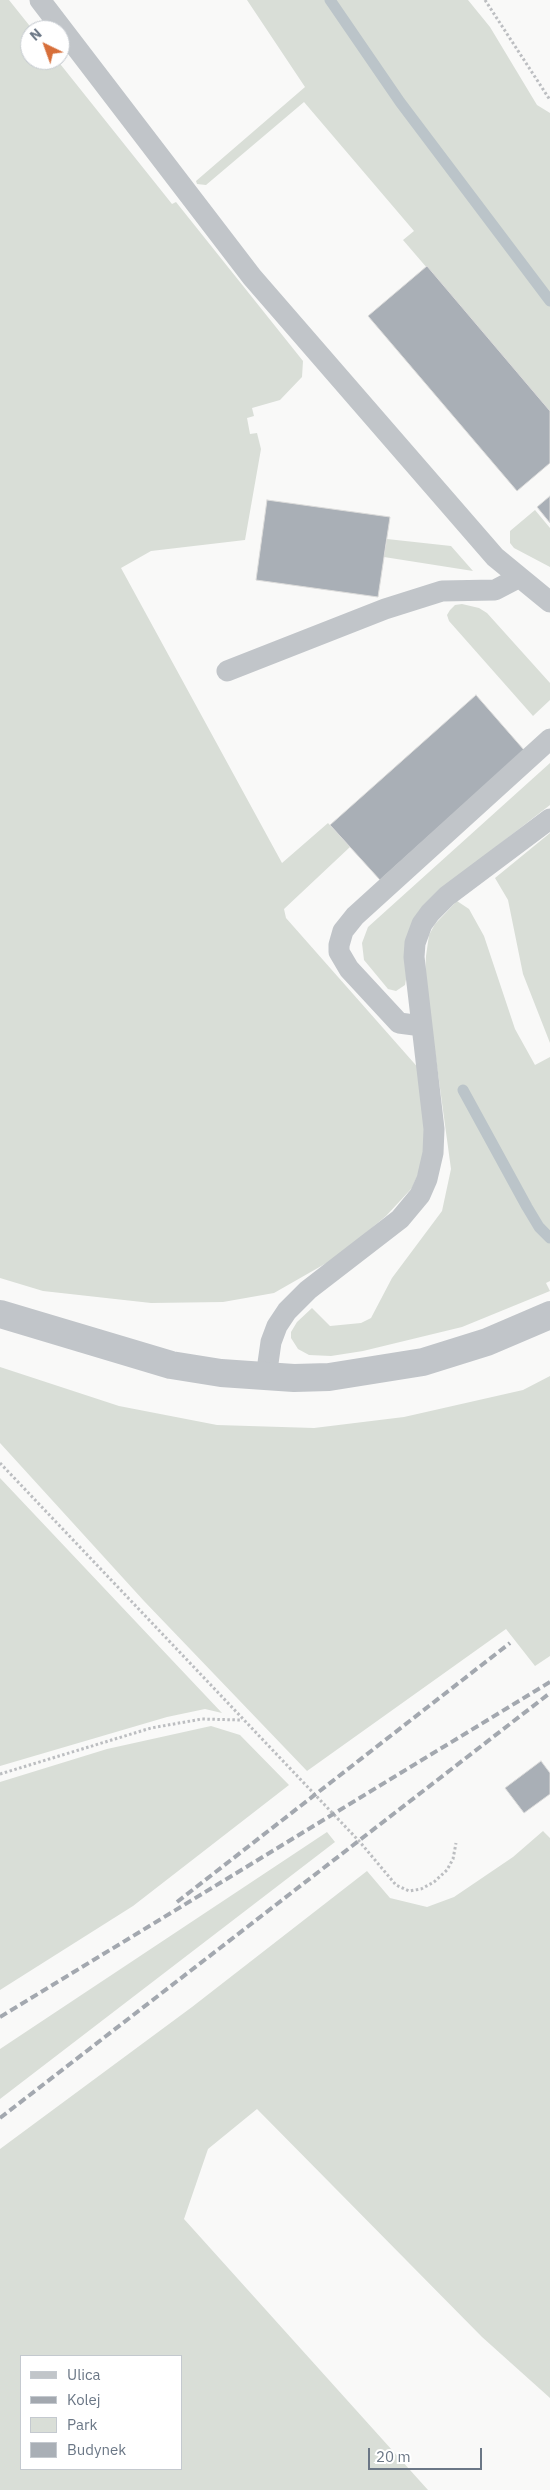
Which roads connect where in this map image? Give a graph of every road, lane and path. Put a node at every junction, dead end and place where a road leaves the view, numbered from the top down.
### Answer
1 (40, 0) edge
2 (485, 0) edge
3 (550, 100) edge
4 (518, 578) junction
5 (550, 602) edge
6 (227, 671) dead end
7 (550, 740) edge
8 (550, 819) edge
9 (422, 1026) junction
10 (0, 1314) edge
11 (546, 1317) edge
12 (266, 1377) junction
13 (0, 1463) edge
14 (242, 1720) junction
15 (0, 1774) edge
16 (456, 1843) dead end

1 - 4 lane
2 - 3 path
4 - 5 lane
4 - 6 lane
7 - 9 lane
8 - 9 lane
9 - 12 lane
10 - 12 street
11 - 12 street
13 - 14 path
14 - 15 path
14 - 16 path

